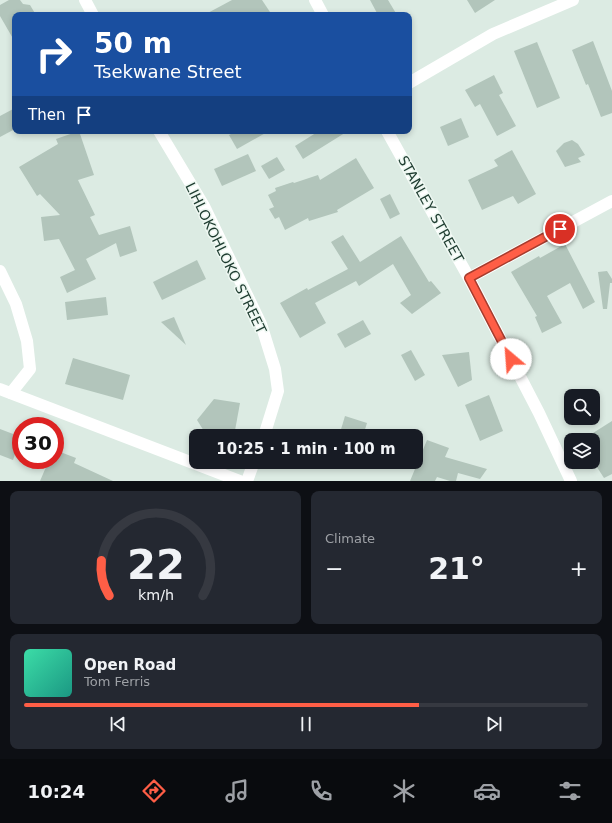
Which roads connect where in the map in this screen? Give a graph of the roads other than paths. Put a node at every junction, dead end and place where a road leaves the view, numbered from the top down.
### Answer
1 (85, 0) edge
2 (315, 0) edge
3 (573, 0) edge
4 (91, 12) edge
5 (321, 12) edge
6 (412, 81) edge
7 (161, 134) edge
8 (389, 134) edge
9 (612, 201) edge
10 (0, 271) edge
11 (469, 278) junction
12 (5, 391) edge
13 (266, 429) edge
14 (251, 469) edge
15 (240, 481) edge
16 (247, 481) edge
17 (572, 481) edge

1 - 4 street
2 - 5 street
3 - 6 street
7 - 13 street, LIHLOKOHLOKO STREET
8 - 11 street, STANLEY STREET
9 - 11 street
10 - 12 street
11 - 17 street, STANLEY STREET
12 - 15 street
14 - 16 street

